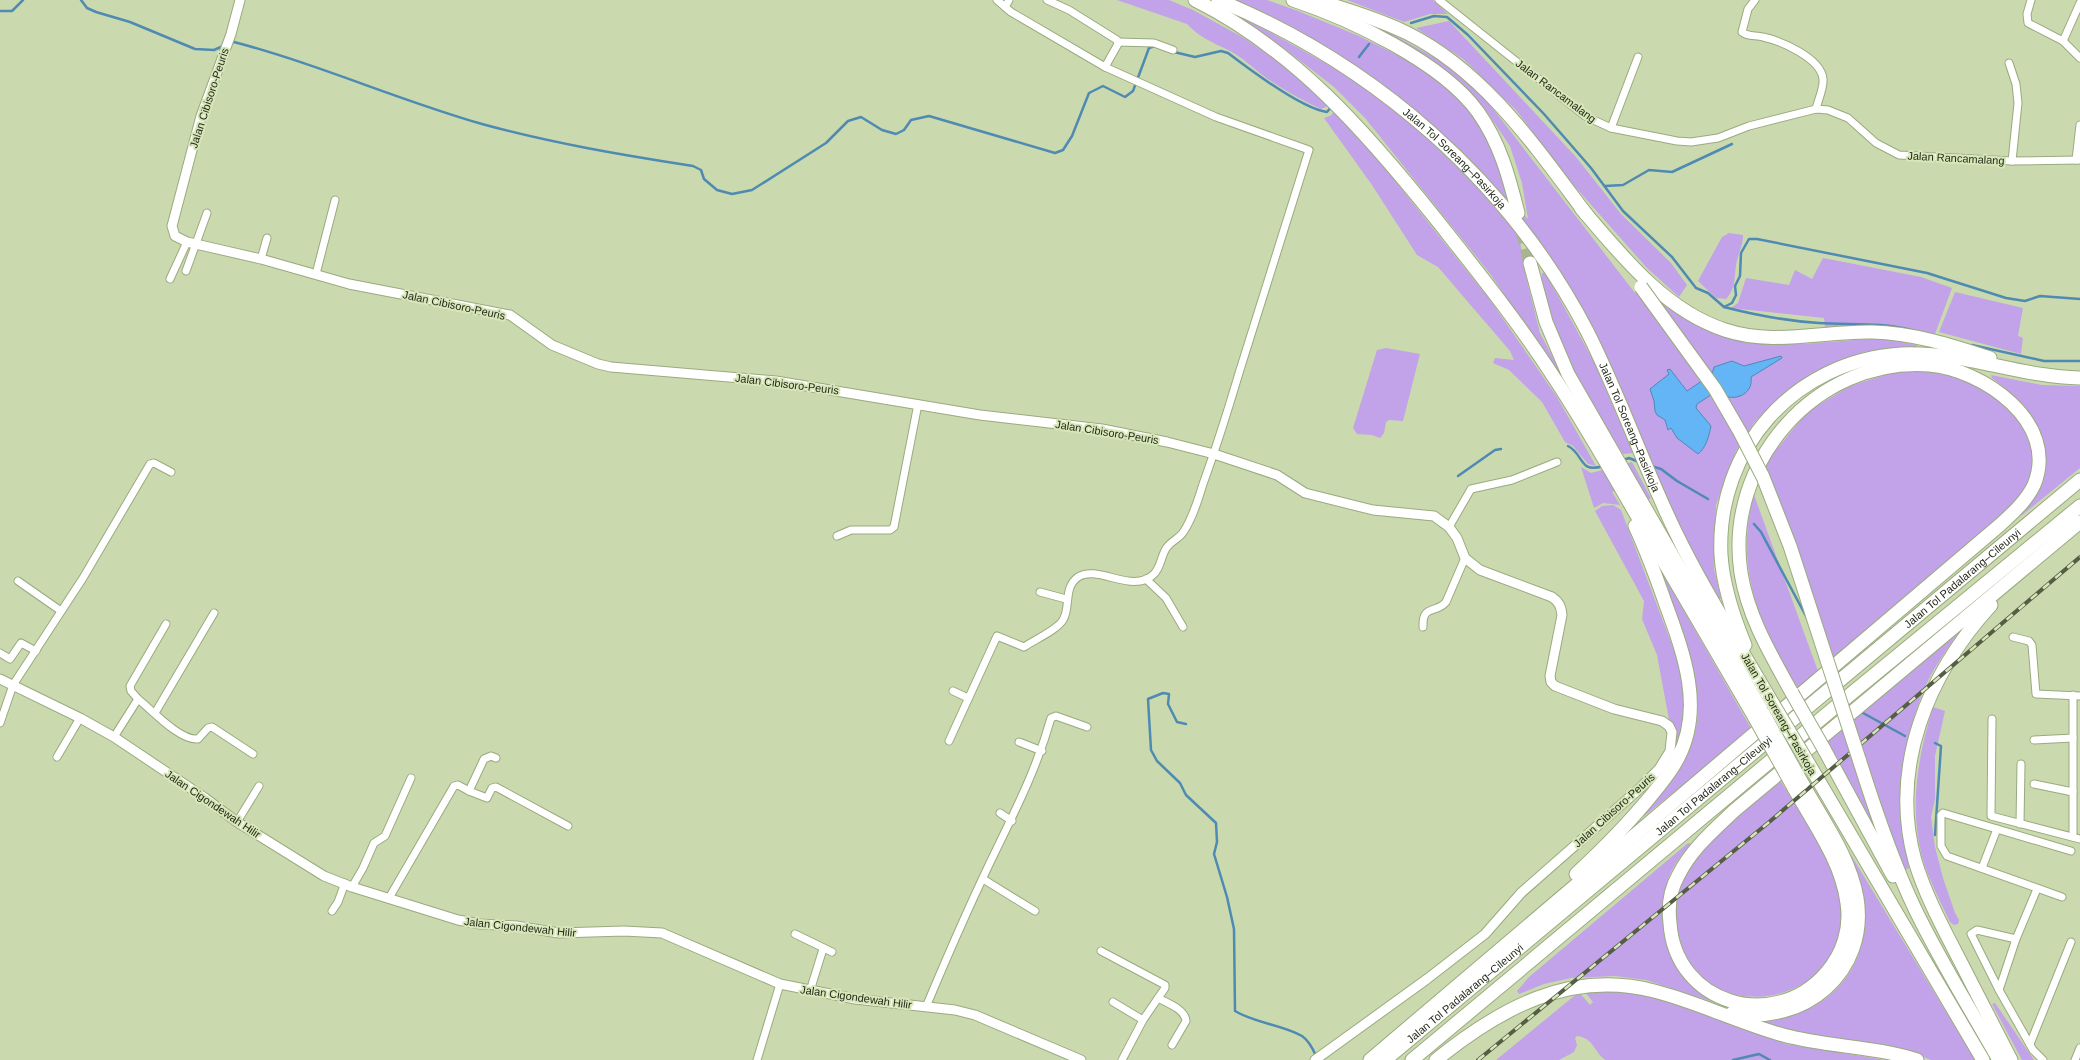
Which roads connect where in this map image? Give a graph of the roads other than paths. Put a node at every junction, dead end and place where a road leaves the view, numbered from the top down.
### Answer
1 (240, 0) edge
2 (997, 0) edge
3 (1009, 0) edge
4 (1047, 0) edge
5 (1195, 0) edge
6 (1218, 0) edge
7 (1293, 0) edge
8 (1315, 0) edge
9 (1439, 0) edge
10 (1755, 0) edge
11 (2031, 0) edge
12 (2079, 5) edge
13 (1005, 7) junction
14 (2063, 41) junction
15 (1118, 42) junction
16 (1173, 50) dead end
17 (1638, 57) dead end
18 (2080, 58) edge
19 (2009, 63) dead end
20 (1105, 67) junction
21 (1816, 109) junction
22 (2080, 125) edge
23 (1611, 128) junction
24 (2012, 160) junction
25 (2078, 160) edge
26 (335, 200) dead end
27 (207, 213) dead end
28 (1518, 213) dead end
29 (267, 238) dead end
30 (186, 242) junction
31 (197, 244) junction
32 (261, 259) junction
33 (1530, 263) tunnel mouth
34 (186, 272) dead end
35 (316, 274) junction
36 (170, 279) dead end
37 (1643, 282) junction
38 (2045, 375) junction
39 (2080, 378) edge
40 (918, 404) junction
41 (1214, 454) junction
42 (1557, 462) dead end
43 (171, 472) dead end
44 (2080, 480) edge
45 (1626, 491) junction
46 (2080, 506) edge
47 (2080, 522) edge
48 (1449, 527) junction
49 (837, 536) dead end
50 (2050, 548) junction
51 (1465, 558) junction
52 (1146, 579) junction
53 (18, 581) dead end
54 (1040, 592) dead end
55 (1066, 599) junction
56 (61, 611) junction
57 (214, 614) dead end
58 (166, 624) dead end
59 (1423, 627) dead end
60 (1183, 628) dead end
61 (2013, 637) dead end
62 (36, 651) junction
63 (0, 654) edge
64 (0, 679) edge
65 (14, 685) junction
66 (953, 691) dead end
67 (2076, 696) edge
68 (968, 698) junction
69 (138, 699) junction
70 (1774, 704) junction
71 (156, 713) junction
72 (80, 718) junction
73 (1992, 720) dead end
74 (0, 724) edge
75 (1086, 727) dead end
76 (114, 737) junction
77 (2073, 738) junction
78 (2034, 740) dead end
79 (949, 741) dead end
80 (1019, 742) dead end
81 (1042, 751) junction
82 (253, 754) dead end
83 (57, 756) dead end
84 (496, 758) dead end
85 (2021, 764) dead end
86 (411, 778) dead end
87 (2034, 784) dead end
88 (259, 786) dead end
89 (1798, 786) junction
90 (469, 791) junction
91 (2073, 792) junction
92 (1000, 813) dead end
93 (1012, 821) junction
94 (237, 822) junction
95 (2020, 824) junction
96 (568, 826) dead end
97 (1997, 829) junction
98 (2076, 838) edge
99 (2071, 851) dead end
100 (1982, 868) junction
101 (983, 879) junction
102 (348, 885) junction
103 (2037, 889) junction
104 (2062, 897) dead end
105 (389, 898) junction
106 (332, 911) dead end
107 (1035, 911) dead end
108 (795, 934) dead end
109 (2016, 939) junction
110 (2071, 942) dead end
111 (823, 949) junction
112 (1101, 951) dead end
113 (832, 952) dead end
114 (1938, 954) junction
115 (1477, 967) junction
116 (780, 984) junction
117 (1999, 990) junction
118 (810, 992) junction
119 (1158, 998) junction
120 (1113, 1002) dead end
121 (1691, 1003) junction
122 (926, 1007) junction
123 (1143, 1020) junction
124 (2030, 1044) junction
125 (1172, 1045) dead end
126 (2080, 1048) edge
127 (757, 1060) edge
128 (1079, 1060) edge
129 (1122, 1060) edge
130 (1315, 1060) edge
131 (1370, 1060) edge
132 (1385, 1060) edge
133 (1412, 1060) edge
134 (1436, 1060) edge
135 (1917, 1060) edge
136 (1983, 1060) edge
137 (2000, 1060) edge
138 (2010, 1060) edge
139 (2043, 1060) edge
140 (2075, 1060) edge

1 - 30 street, Jalan Cibisoro-Peuris
2 - 13 street
3 - 13 street
4 - 15 street
5 - 45 highway
6 - 70 highway, Jalan Tol Soreang–Pasirkoja
7 - 28 highway
8 - 37 highway
9 - 23 street, Jalan Rancamalang
10 - 21 street
11 - 14 street
12 - 14 street
13 - 20 street
14 - 18 street
15 - 16 street
15 - 20 street
17 - 23 street
19 - 24 street
20 - 41 street
21 - 23 street, Jalan Rancamalang
21 - 24 street, Jalan Rancamalang
22 - 25 street
24 - 25 street, Jalan Rancamalang
26 - 35 street
27 - 31 street
29 - 32 street
30 - 31 street, Jalan Cibisoro-Peuris
30 - 36 street
31 - 32 street, Jalan Cibisoro-Peuris
31 - 34 street
32 - 35 street, Jalan Cibisoro-Peuris
33 - 45 highway
35 - 40 street, Jalan Cibisoro-Peuris
37 - 38 highway
37 - 114 highway, bridge
38 - 39 highway
38 - 70 highway
40 - 41 street, Jalan Cibisoro-Peuris
40 - 49 street
41 - 48 street, Jalan Cibisoro-Peuris
41 - 52 street
42 - 48 street
43 - 56 street
44 - 132 highway, Jalan Tol Padalarang–Cileunyi
45 - 89 highway, bridge
45 - 115 highway
46 - 133 highway, Jalan Tol Padalarang–Cileunyi
47 - 50 highway
48 - 51 street, Jalan Cibisoro-Peuris
50 - 89 highway
50 - 138 highway
51 - 59 street
51 - 130 street, Jalan Cibisoro-Peuris
52 - 55 street
52 - 60 street
53 - 56 street
54 - 55 street
55 - 68 street
56 - 62 street
57 - 71 street
58 - 69 street
61 - 67 street
62 - 63 street
62 - 65 street
64 - 65 street, Jalan Cigondewah Hilir
65 - 72 street, Jalan Cigondewah Hilir
65 - 74 street
66 - 68 street
67 - 77 street
68 - 79 street
69 - 71 street
69 - 76 street
70 - 136 highway, Jalan Tol Soreang–Pasirkoja, bridge
71 - 82 street
72 - 76 street, Jalan Cigondewah Hilir
72 - 83 street
73 - 95 street
75 - 81 street
76 - 94 street, Jalan Cigondewah Hilir
77 - 78 street
77 - 91 street
80 - 81 street
81 - 93 street
84 - 90 street
85 - 95 street
86 - 102 street
87 - 91 street
88 - 94 street
89 - 121 highway
90 - 96 street
90 - 105 street
91 - 98 street
92 - 93 street
93 - 101 street
94 - 102 street, Jalan Cigondewah Hilir
95 - 98 street
97 - 99 street
97 - 100 street
97 - 100 street
100 - 103 street
101 - 107 street
101 - 122 street
102 - 105 street, Jalan Cigondewah Hilir
102 - 106 street
103 - 104 street
103 - 109 street
105 - 116 street, Jalan Cigondewah Hilir
108 - 111 street
109 - 117 street
109 - 117 street
110 - 124 street
111 - 113 street
111 - 118 street
112 - 119 street
114 - 115 highway, bridge
114 - 137 highway
115 - 131 highway
116 - 118 street, Jalan Cigondewah Hilir
116 - 127 street
117 - 124 street
118 - 122 street, Jalan Cigondewah Hilir
119 - 123 street
119 - 125 street
120 - 123 street
121 - 134 highway
121 - 135 highway
122 - 128 street, Jalan Cigondewah Hilir
123 - 129 street
124 - 139 street
126 - 140 street

